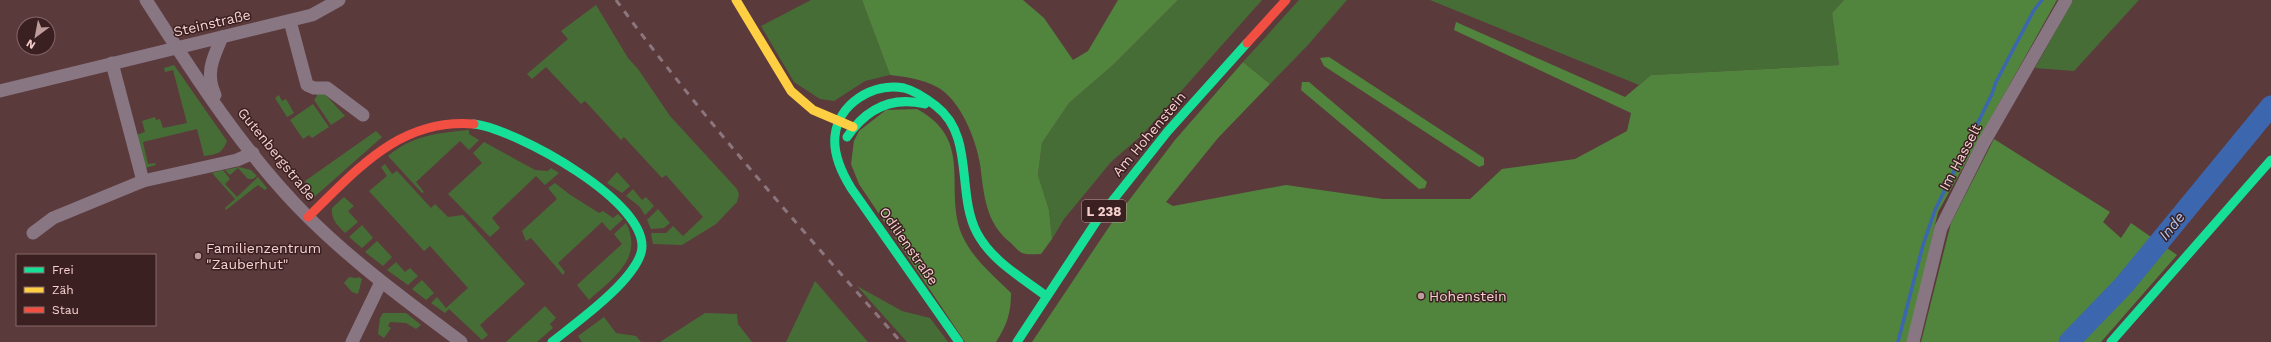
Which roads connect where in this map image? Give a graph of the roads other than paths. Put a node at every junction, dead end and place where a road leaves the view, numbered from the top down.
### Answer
1 (146, 0) edge
2 (339, 0) edge
3 (736, 0) edge
4 (1286, 0) edge
5 (2066, 0) edge
6 (290, 21) junction
7 (222, 37) junction
8 (176, 47) junction
9 (112, 63) junction
10 (0, 91) edge
11 (939, 109) junction
12 (222, 111) junction
13 (363, 116) dead end
14 (838, 121) junction
15 (853, 126) junction
16 (253, 153) junction
17 (2271, 160) edge
18 (839, 165) junction
19 (143, 181) junction
20 (308, 217) junction
21 (33, 233) dead end
22 (381, 282) junction
23 (1046, 296) junction
24 (352, 342) edge
25 (461, 342) edge
26 (552, 342) edge
27 (959, 342) edge
28 (1017, 342) edge
29 (1913, 342) edge
30 (2111, 342) edge

1 - 8 street, Gutenbergstraße
2 - 6 street, Steinstraße
3 - 14 main road
4 - 23 main road, Am Hohenstein / L 238
5 - 29 street, Im Hasselt
6 - 7 street, Steinstraße
6 - 13 street
7 - 8 street, Steinstraße
7 - 12 street, Gutenbergstraße
8 - 9 street, Steinstraße
8 - 12 street, Gutenbergstraße
9 - 10 street, Steinstraße
9 - 19 street
11 - 14 main road
11 - 15 main road
11 - 23 main road
12 - 16 street, Gutenbergstraße
14 - 15 main road
14 - 18 main road, Odilienstraße
15 - 18 main road
16 - 19 street
16 - 20 street, Gutenbergstraße
17 - 30 main road
18 - 27 main road, Odilienstraße
19 - 21 street
20 - 22 street, Gutenbergstraße
20 - 26 main road, Gutenbergstraße
22 - 24 street
22 - 25 street, Gutenbergstraße
23 - 28 main road, Am Hohenstein / L 238

